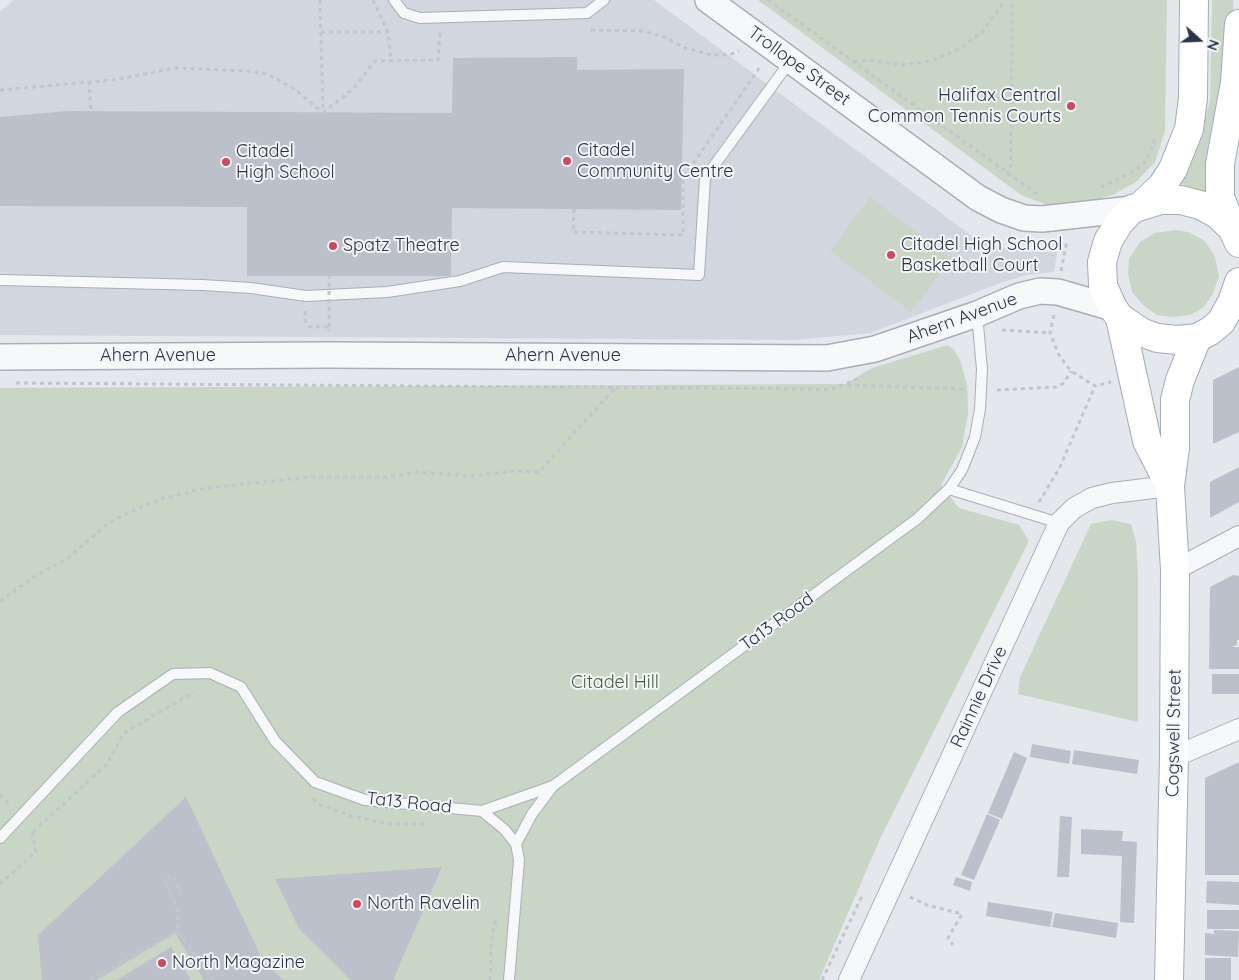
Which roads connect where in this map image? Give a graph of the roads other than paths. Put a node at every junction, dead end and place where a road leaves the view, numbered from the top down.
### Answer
1 (394, 0) edge
2 (604, 0) edge
3 (708, 0) edge
4 (1194, 0) edge
5 (1239, 24) edge
6 (791, 59) junction
7 (1137, 207) junction
8 (1235, 236) edge
9 (0, 280) edge
10 (1239, 282) edge
11 (1116, 313) junction
12 (977, 314) junction
13 (1197, 338) junction
14 (0, 357) edge
15 (1170, 486) junction
16 (949, 490) junction
17 (1059, 523) junction
18 (1239, 536) edge
19 (1175, 570) junction
20 (1239, 728) edge
21 (1174, 757) junction
22 (553, 786) junction
23 (482, 811) junction
24 (0, 838) edge
25 (516, 844) junction
26 (509, 980) edge
27 (849, 980) edge
28 (1169, 980) edge

1 - 2 lane
3 - 6 street, Trollope Street
4 - 7 main road
5 - 8 main road
6 - 7 street, Trollope Street
6 - 9 lane
7 - 8 main road
7 - 11 main road, Cogswell Street
10 - 13 main road
11 - 12 street, Ahern Avenue
11 - 13 main road
11 - 15 main road, Cogswell Street
12 - 14 street, Ahern Avenue
12 - 16 lane, Ta13 Road
13 - 15 main road, Cogswell Street
15 - 17 street, Rainnie Drive
15 - 19 main road, Cogswell Street
16 - 17 lane
16 - 22 lane, Ta13 Road
17 - 27 street, Rainnie Drive
18 - 19 street
19 - 21 main road, Cogswell Street
20 - 21 street
21 - 28 main road, Cogswell Street
22 - 23 lane
22 - 25 lane
23 - 24 lane, Ta13 Road
23 - 25 lane
25 - 26 lane

